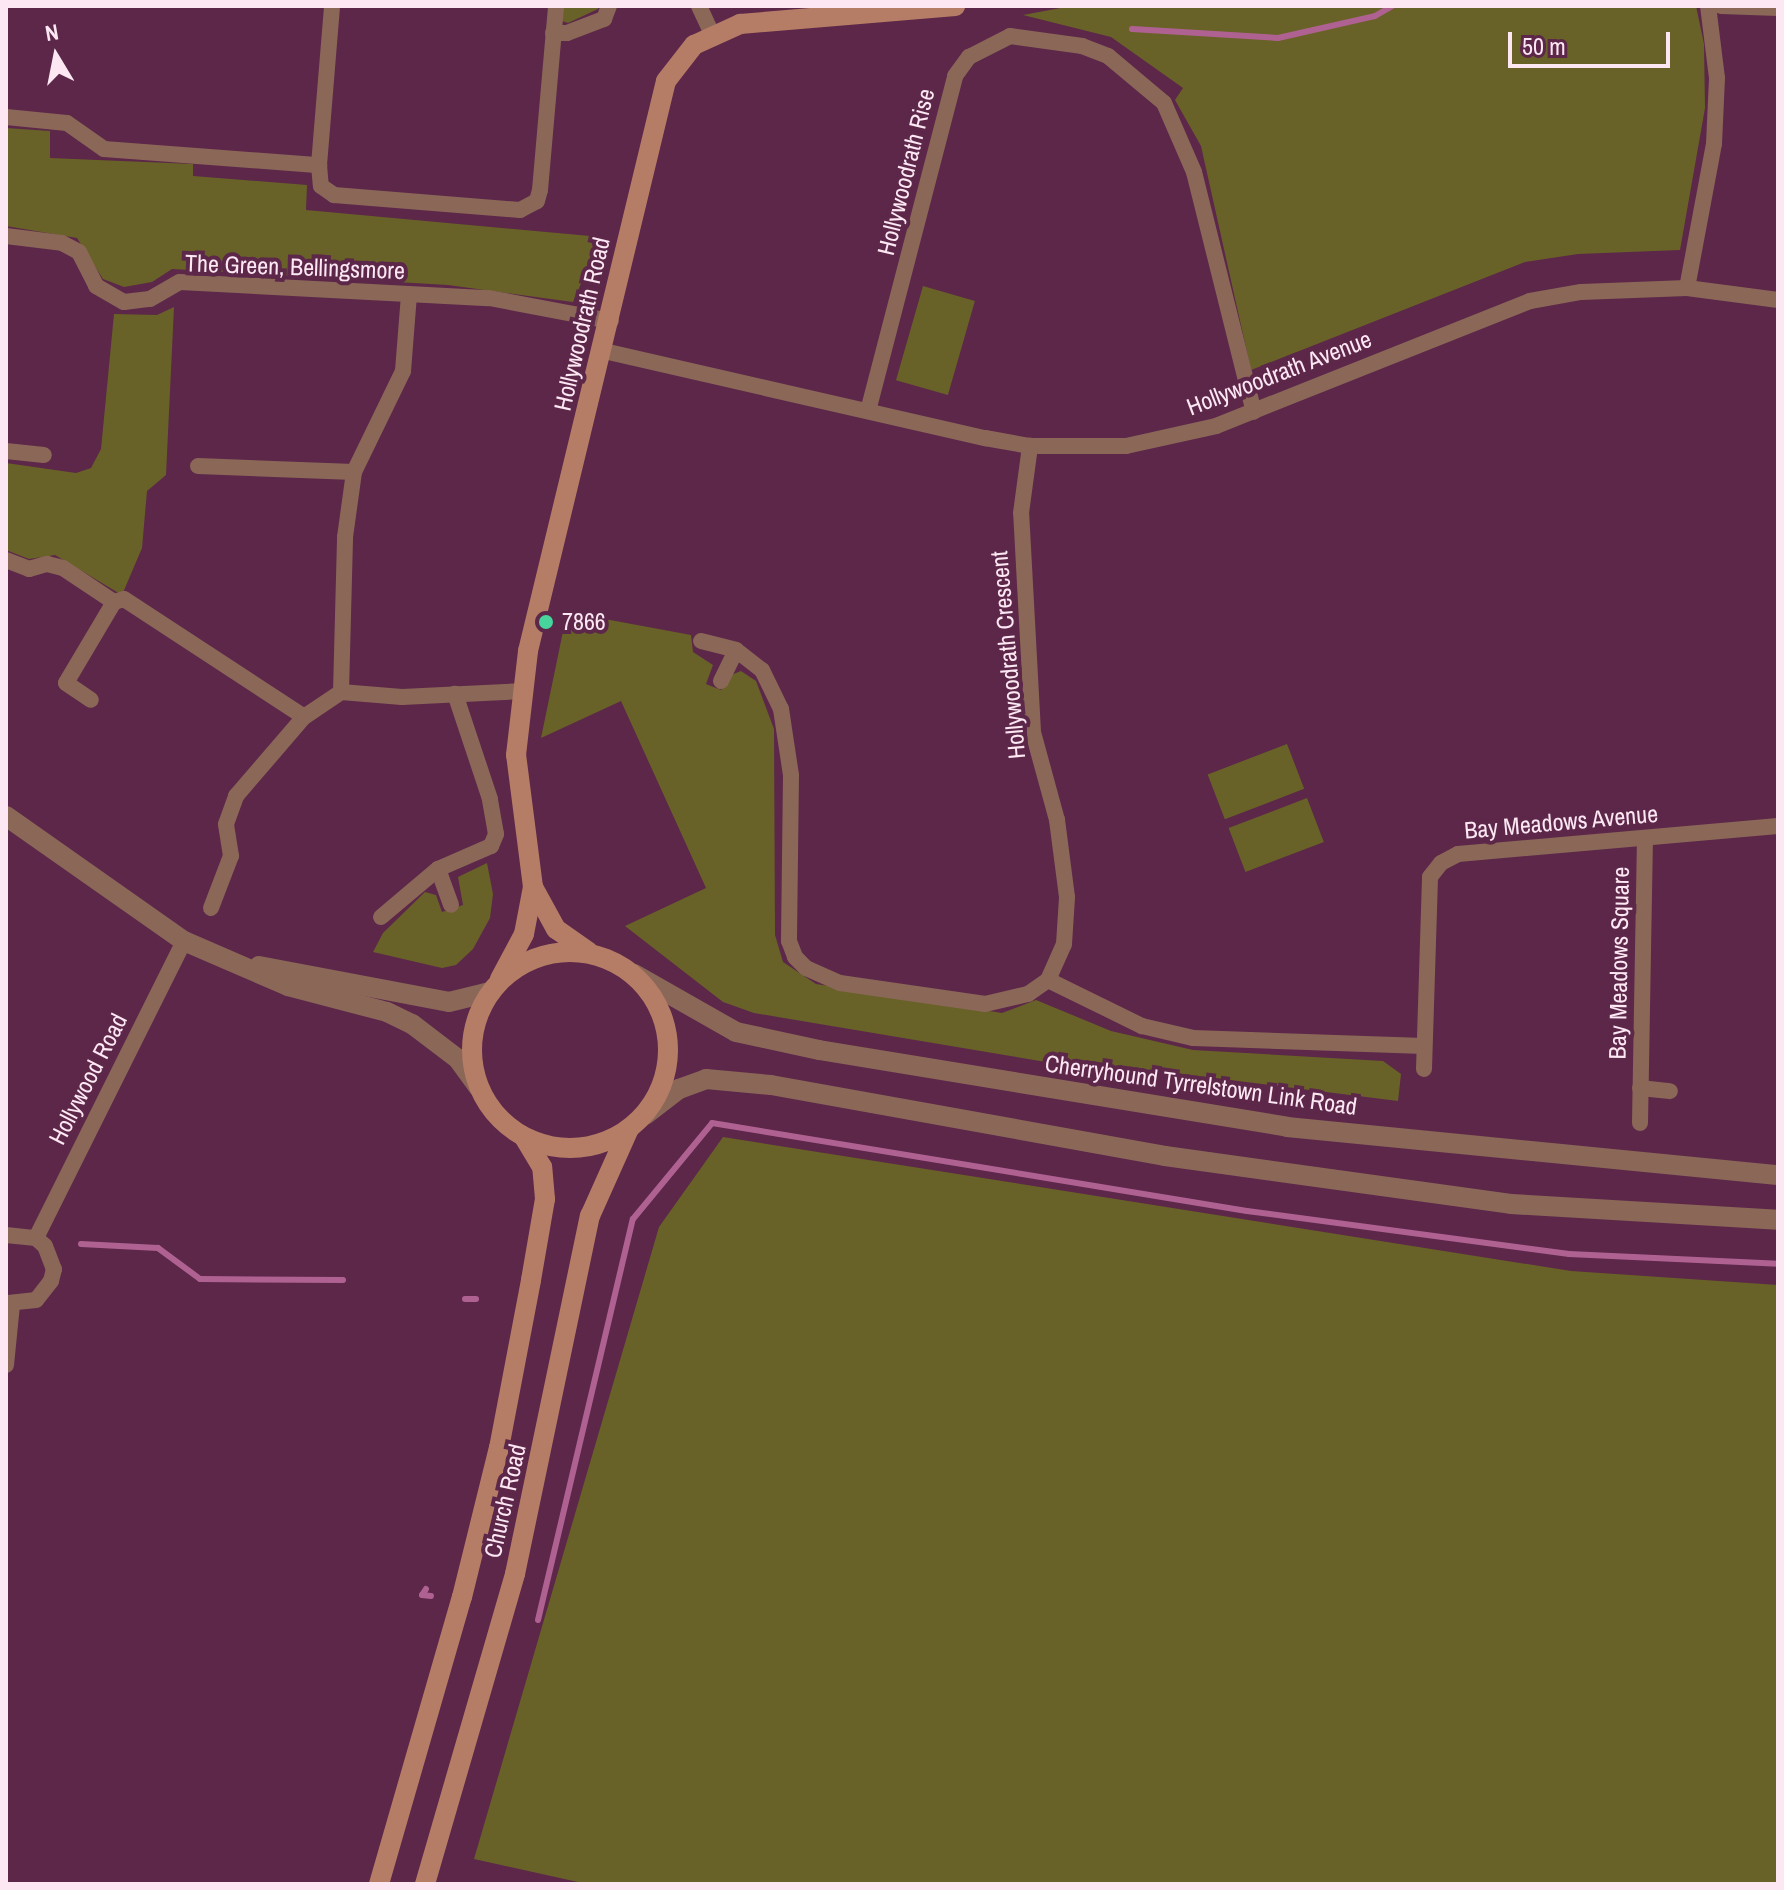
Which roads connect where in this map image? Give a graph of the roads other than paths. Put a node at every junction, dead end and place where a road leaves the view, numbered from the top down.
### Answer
1 (332, 6) edge
2 (556, 6) edge
3 (609, 6) edge
4 (699, 6) edge
5 (955, 6) edge
6 (1715, 6) edge
7 (1778, 8) edge
8 (553, 33) junction
9 (712, 34) junction
10 (6, 117) edge
11 (319, 165) junction
12 (6, 236) edge
13 (1687, 288) junction
14 (409, 295) junction
15 (1778, 300) edge
16 (611, 321) junction
17 (604, 351) junction
18 (868, 411) junction
19 (1254, 412) junction
20 (1030, 446) junction
21 (6, 451) edge
22 (44, 455) dead end
23 (198, 466) dead end
24 (354, 472) junction
25 (6, 560) edge
26 (114, 602) junction
27 (701, 641) dead end
28 (736, 650) junction
29 (721, 681) dead end
30 (523, 691) junction
31 (341, 692) junction
32 (455, 694) junction
33 (91, 700) dead end
34 (304, 717) junction
35 (6, 816) edge
36 (1778, 826) edge
37 (1645, 838) junction
38 (438, 869) junction
39 (533, 887) junction
40 (451, 905) dead end
41 (211, 908) dead end
42 (381, 917) dead end
43 (184, 941) junction
44 (592, 954) junction
45 (240, 963) junction
46 (634, 974) junction
47 (1048, 980) junction
48 (495, 985) junction
49 (1424, 1046) junction
50 (1424, 1069) dead end
51 (479, 1088) junction
52 (1640, 1088) junction
53 (1670, 1091) dead end
54 (645, 1115) junction
55 (1640, 1123) dead end
56 (629, 1129) junction
57 (524, 1137) junction
58 (1778, 1175) edge
59 (1778, 1220) edge
60 (6, 1235) edge
61 (36, 1238) junction
62 (9, 1304) edge
63 (6, 1365) edge
64 (379, 1884) edge
65 (425, 1884) edge

1 - 11 street
2 - 8 street
3 - 8 street
4 - 9 street
5 - 9 main road, Hollywoodrath Road
6 - 7 street
6 - 13 street
8 - 11 street
9 - 16 main road, Hollywoodrath Road
10 - 11 street
12 - 14 street, The Green, Bellingsmore
13 - 15 street, Hollywoodrath Avenue
13 - 19 street, Hollywoodrath Avenue
14 - 16 street, The Green, Bellingsmore
14 - 24 street
16 - 17 main road, Hollywoodrath Road
17 - 18 street, Hollywoodrath Avenue
17 - 30 main road, Hollywoodrath Road
18 - 19 street, Hollywoodrath Rise
18 - 20 street, Hollywoodrath Avenue
19 - 20 street, Hollywoodrath Avenue
20 - 47 street, Hollywoodrath Crescent
21 - 22 street
23 - 24 street
24 - 31 street
25 - 26 street
26 - 33 street
26 - 34 street
27 - 28 street
28 - 29 street
28 - 47 street
30 - 32 street
30 - 39 main road, Hollywoodrath Road
31 - 32 street
31 - 34 street
32 - 38 street
34 - 41 street
35 - 43 street
36 - 37 street, Bay Meadows Avenue
37 - 49 street, Bay Meadows Avenue
37 - 52 street, Bay Meadows Square
38 - 40 street
38 - 42 street
39 - 44 main road, Hollywoodrath Road
39 - 48 main road, Hollywoodrath Road
43 - 45 street
43 - 61 street, Hollywood Road
44 - 46 main road
44 - 48 main road
45 - 48 street
45 - 51 street
46 - 54 main road
46 - 58 street, Cherryhound Tyrrelstown Link Road
47 - 49 street
48 - 51 main road
49 - 50 street, Bay Meadows Avenue
51 - 57 main road
52 - 53 street, Bay Meadows Square
52 - 55 street, Bay Meadows Square
54 - 56 main road
54 - 59 street
56 - 57 main road
56 - 65 main road, Church Road
57 - 64 main road, Church Road
60 - 61 street
61 - 62 street
62 - 63 street

